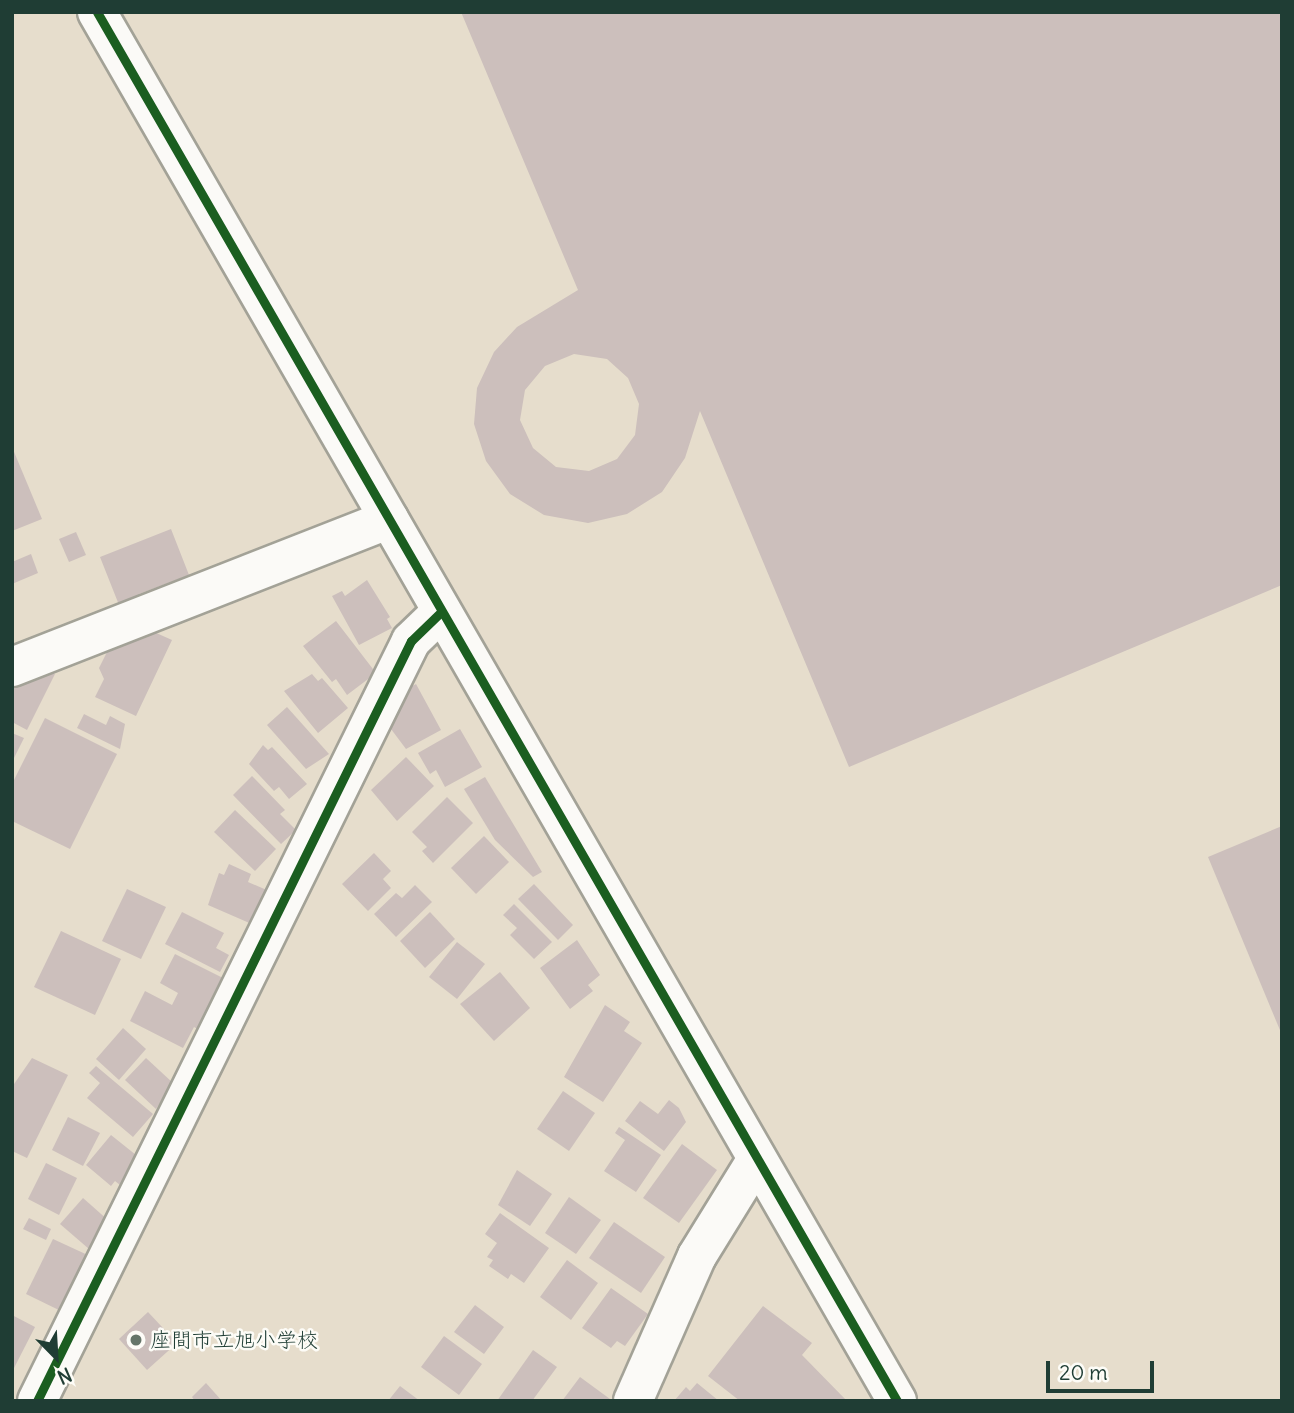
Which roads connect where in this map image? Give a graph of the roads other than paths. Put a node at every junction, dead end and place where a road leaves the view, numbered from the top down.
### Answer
1 (97, 12) edge
2 (389, 519) junction
3 (441, 612) junction
4 (12, 667) edge
5 (757, 1159) junction
6 (37, 1401) edge
7 (633, 1401) edge
8 (897, 1401) edge

1 - 2 street
2 - 3 street
2 - 4 street
3 - 5 street
3 - 6 street
5 - 7 street
5 - 8 street

